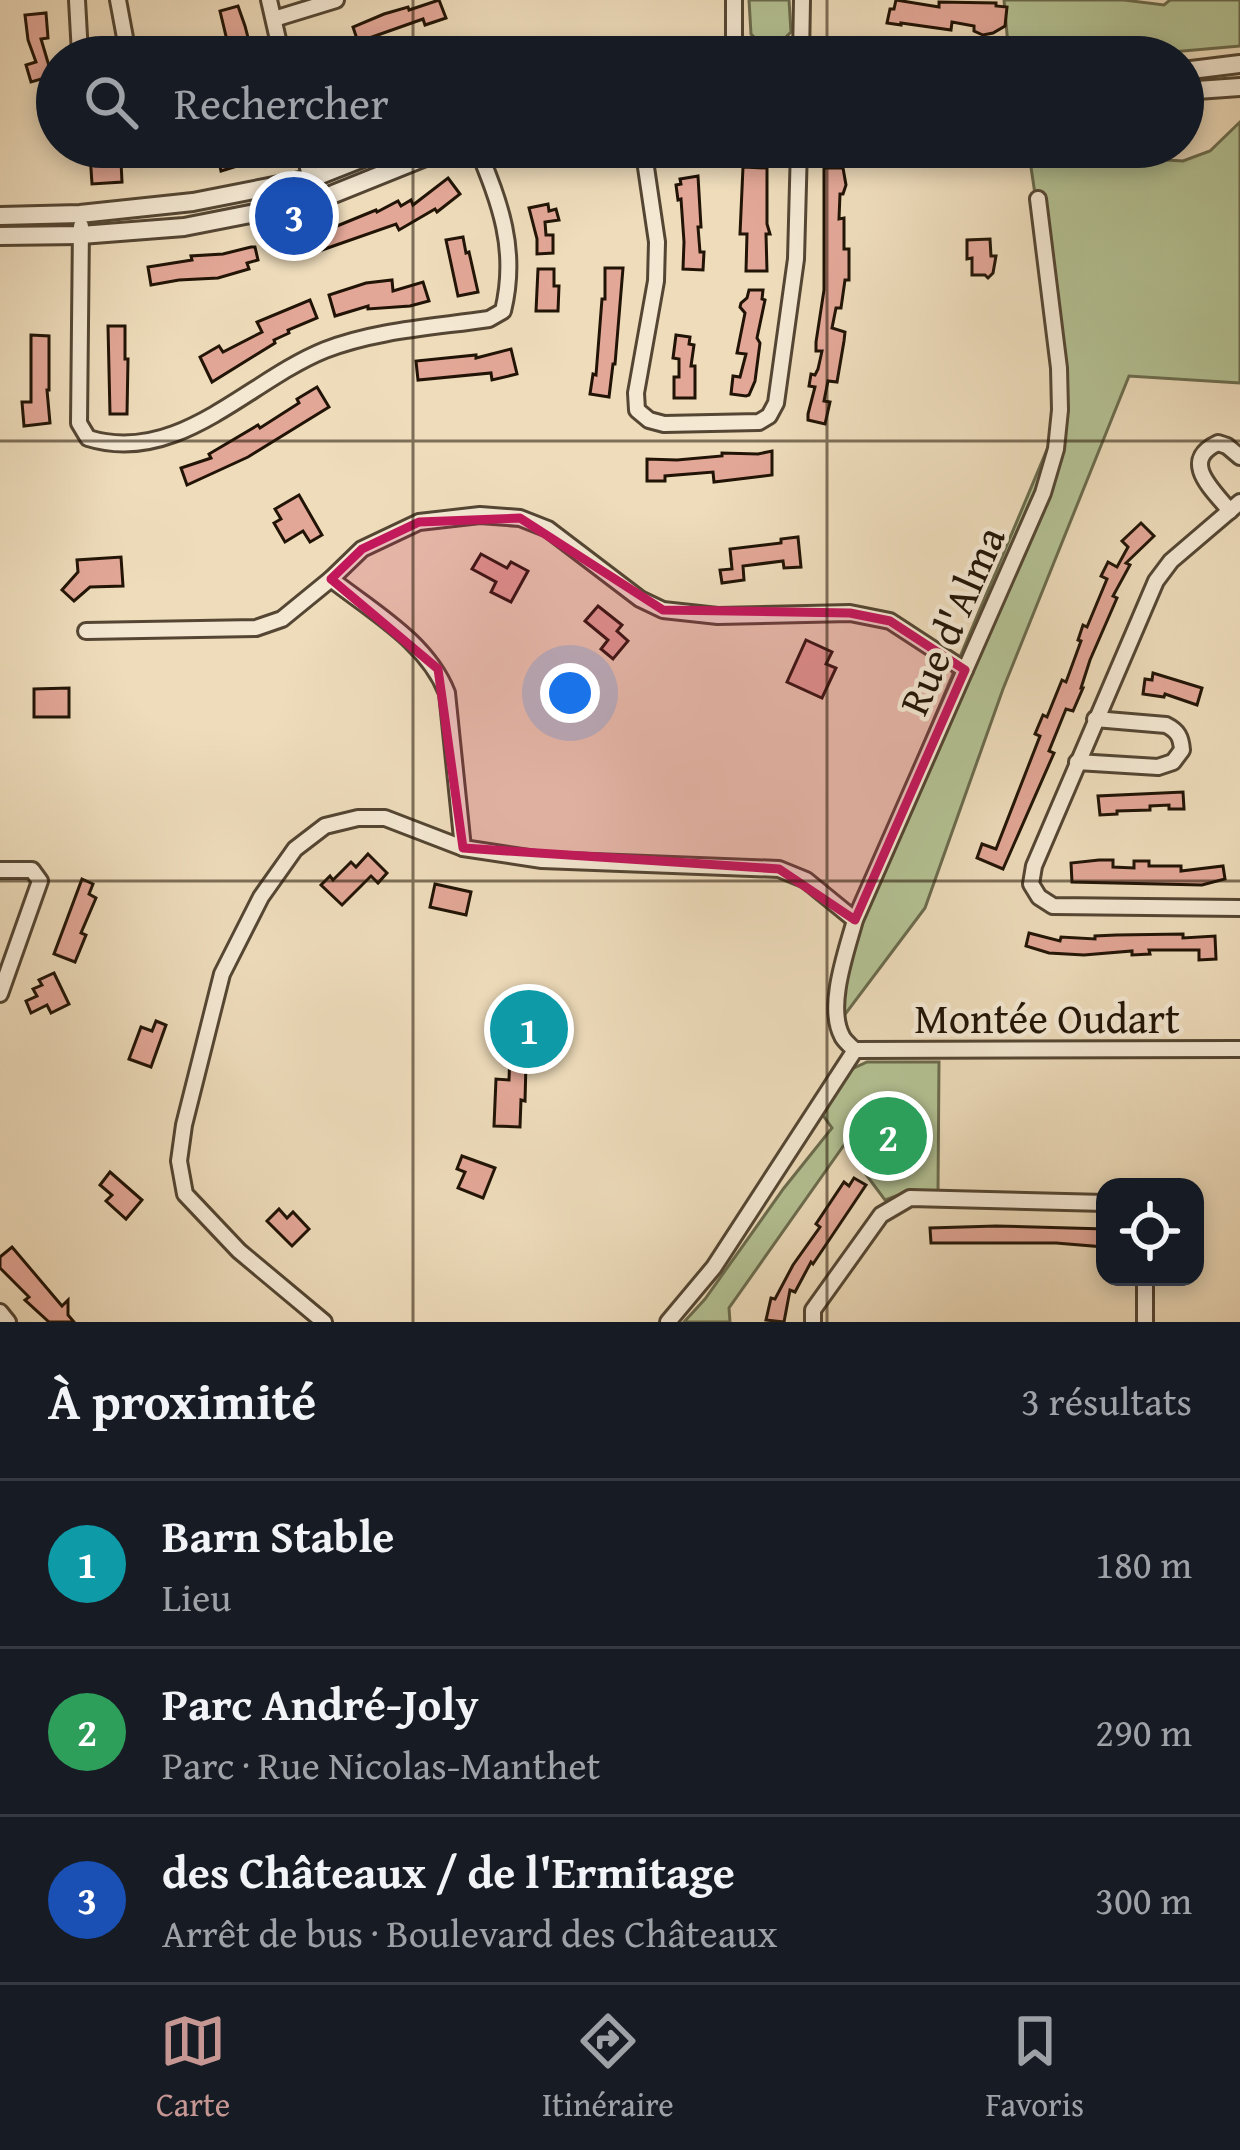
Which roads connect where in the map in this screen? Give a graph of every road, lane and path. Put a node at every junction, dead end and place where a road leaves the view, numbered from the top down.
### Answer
1 (77, 0) edge
2 (118, 0) edge
3 (269, 0) edge
4 (337, 0) edge
5 (734, 0) edge
6 (802, 0) edge
7 (274, 19) junction
8 (79, 36) edge
9 (125, 36) edge
10 (278, 36) edge
11 (734, 36) edge
12 (801, 36) edge
13 (1240, 64) edge
14 (1204, 68) edge
15 (1240, 87) edge
16 (1204, 90) edge
17 (308, 168) edge
18 (338, 168) edge
19 (398, 168) edge
20 (485, 168) edge
21 (647, 168) edge
22 (798, 168) edge
23 (310, 179) junction
24 (1038, 199) dead end
25 (316, 201) junction
26 (80, 214) junction
27 (0, 216) edge
28 (81, 235) junction
29 (0, 236) edge
30 (1240, 457) edge
31 (1235, 506) edge
32 (332, 579) junction
33 (86, 631) dead end
34 (965, 670) junction
35 (1095, 719) junction
36 (1077, 762) junction
37 (463, 848) junction
38 (0, 870) edge
39 (1240, 908) edge
40 (855, 920) junction
41 (0, 994) edge
42 (1240, 1049) edge
43 (855, 1050) junction
44 (1096, 1203) edge
45 (1145, 1286) edge
46 (0, 1312) edge
47 (8, 1322) edge
48 (324, 1322) edge
49 (668, 1322) edge
50 (813, 1322) edge
51 (1145, 1322) edge

1 - 8 street
2 - 9 street
3 - 7 street
4 - 7 street
5 - 11 street
6 - 12 street
7 - 10 street
13 - 14 street
15 - 16 street
17 - 23 street
18 - 23 street
19 - 25 street
20 - 28 street
21 - 22 street
23 - 25 street
23 - 26 street
24 - 34 street, Rue d'Alma
25 - 28 street
26 - 27 street
26 - 28 street
28 - 29 street
30 - 31 street
31 - 35 street
32 - 33 street
32 - 34 street
32 - 37 street
34 - 40 street, Rue d'Alma
35 - 36 street
35 - 36 street
36 - 39 street
37 - 40 street
37 - 48 street
38 - 41 street
40 - 43 street, Rue d'Alma
42 - 43 street, Montée Oudart
43 - 49 street
44 - 50 street
45 - 51 street
46 - 47 street

